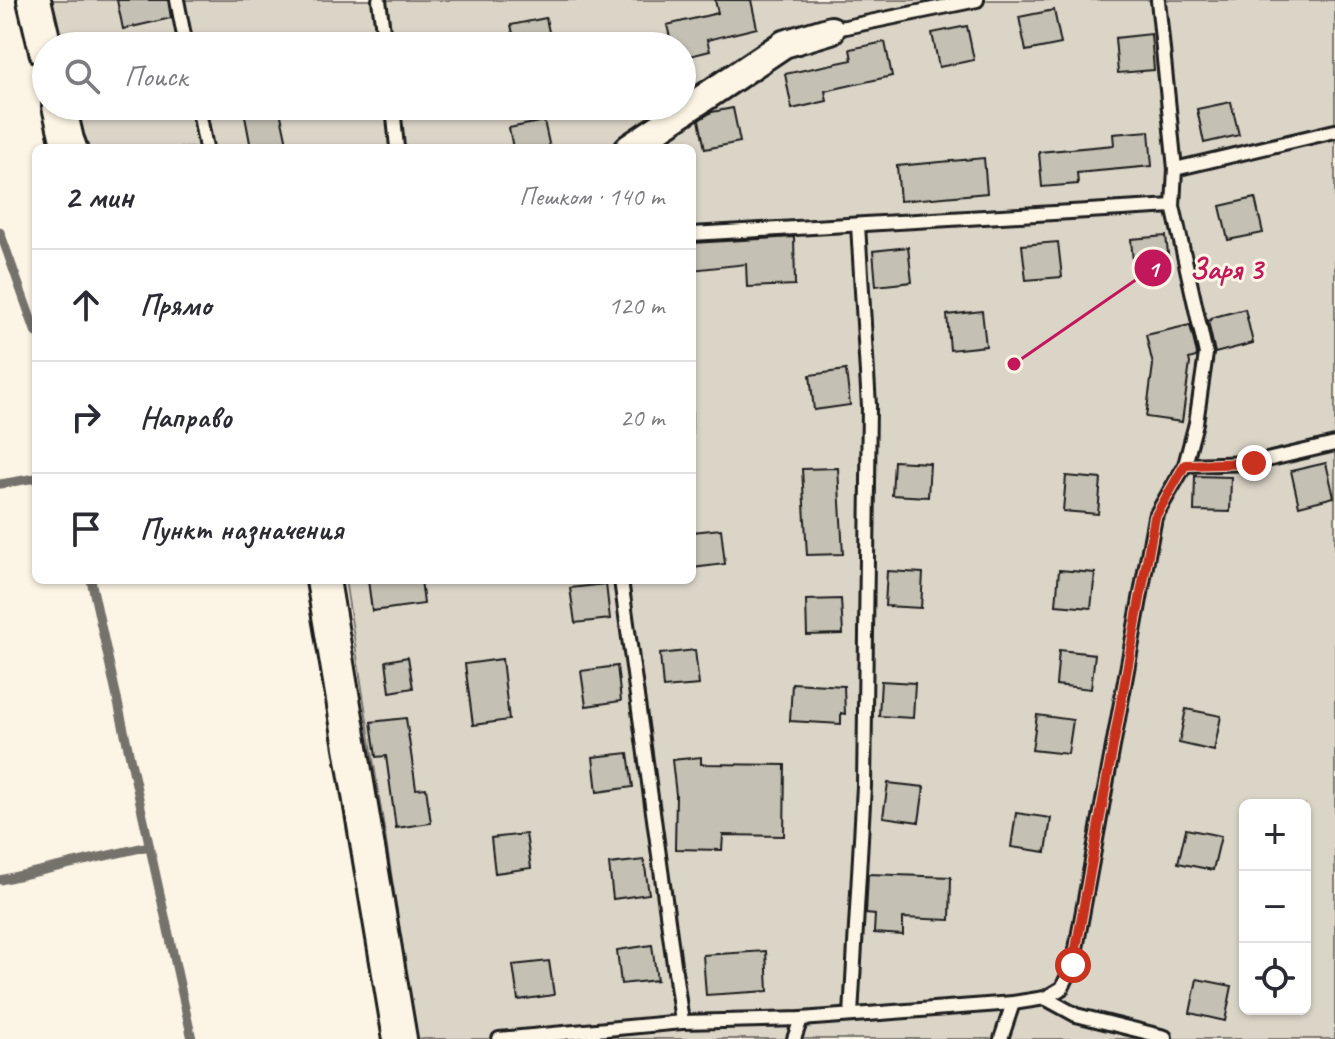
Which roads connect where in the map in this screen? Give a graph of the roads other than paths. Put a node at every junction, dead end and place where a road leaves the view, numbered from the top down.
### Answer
1 (34, 0) edge
2 (177, 0) edge
3 (379, 0) edge
4 (977, 0) edge
5 (1158, 0) edge
6 (831, 30) joint
7 (42, 32) edge
8 (183, 32) edge
9 (383, 32) edge
10 (696, 103) edge
11 (63, 120) edge
12 (201, 120) edge
13 (394, 120) edge
14 (671, 120) edge
15 (1335, 131) edge
16 (69, 144) edge
17 (205, 144) edge
18 (397, 144) edge
19 (635, 144) edge
20 (1175, 169) junction
21 (1173, 206) junction
22 (858, 225) junction
23 (696, 234) edge
24 (1335, 444) edge
25 (1185, 465) junction
26 (324, 584) edge
27 (622, 584) edge
28 (1045, 998) junction
29 (1013, 1003) junction
30 (851, 1015) junction
31 (801, 1019) junction
32 (682, 1022) junction
33 (1165, 1037) edge
34 (400, 1039) edge
35 (499, 1039) edge
36 (794, 1039) edge
37 (1001, 1039) edge

1 - 7 street
2 - 8 lane
3 - 9 lane
4 - 6 lane
5 - 20 lane
6 - 10 street
11 - 16 street
12 - 17 lane
13 - 18 lane
14 - 19 street
15 - 20 lane
20 - 21 lane
21 - 22 lane
21 - 25 lane
22 - 23 lane
22 - 30 lane
24 - 25 lane
25 - 28 lane
26 - 34 street
27 - 32 lane
28 - 29 lane
28 - 33 lane
29 - 30 lane
29 - 37 lane
30 - 31 lane
31 - 32 lane
31 - 36 lane
32 - 35 lane

